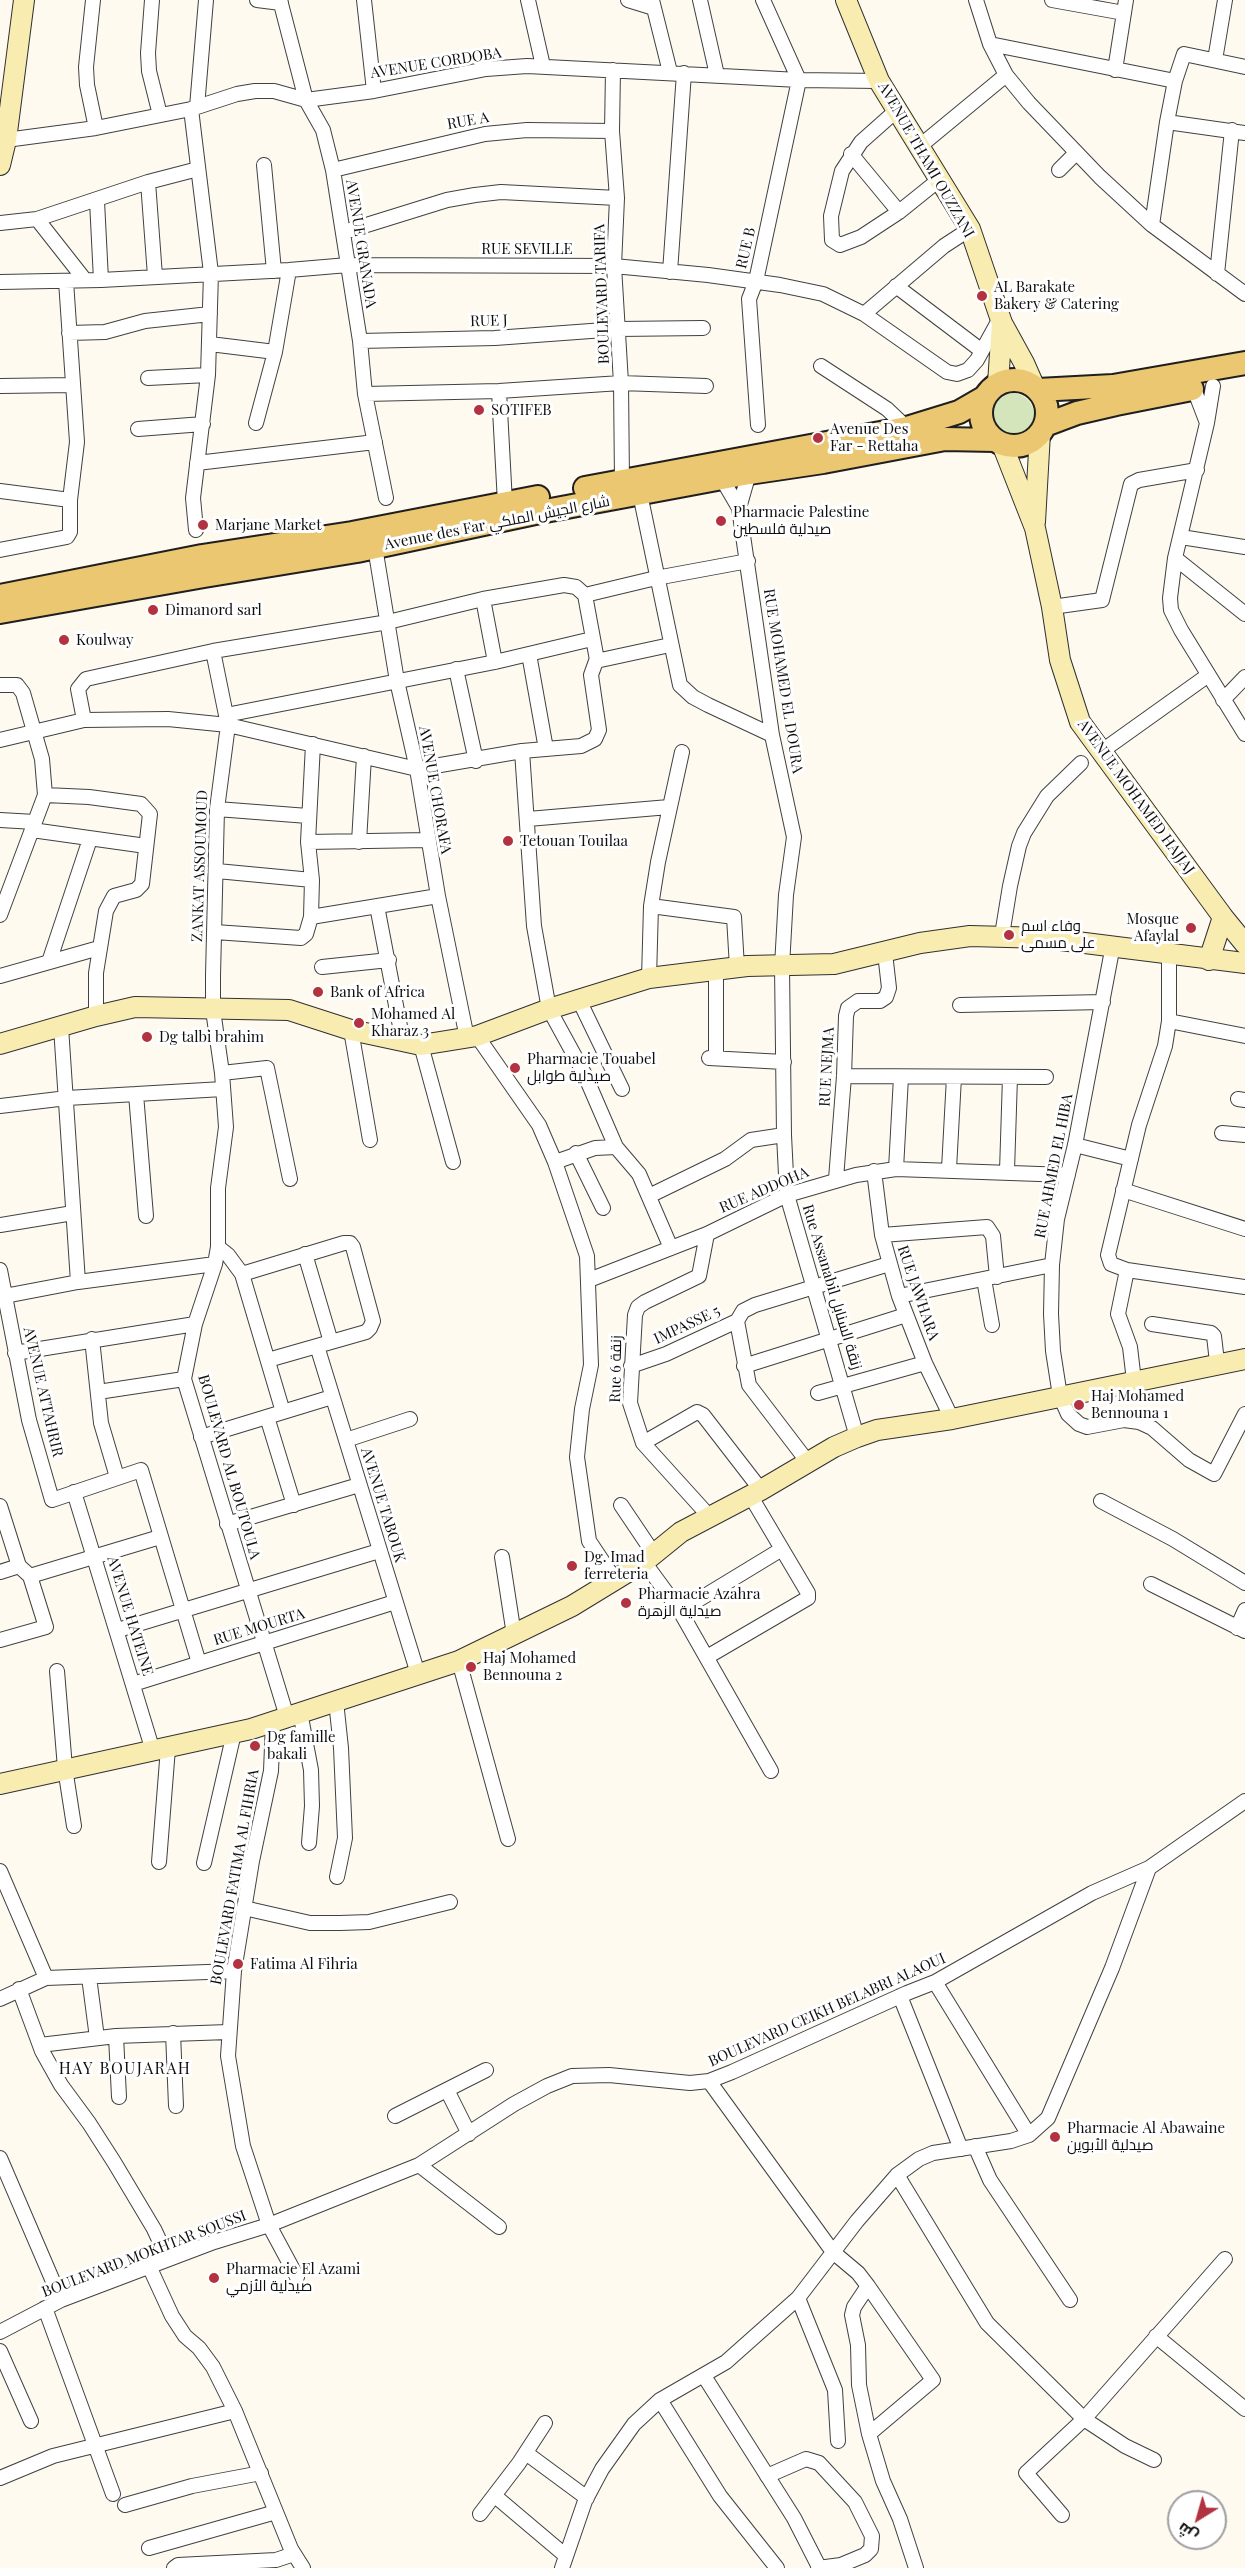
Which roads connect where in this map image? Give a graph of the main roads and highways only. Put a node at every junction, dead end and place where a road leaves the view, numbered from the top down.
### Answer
1 (1245, 363) edge
2 (1245, 379) edge
3 (1037, 389) junction
4 (991, 390) junction
5 (1042, 429) junction
6 (998, 442) junction
7 (631, 488) junction
8 (0, 596) edge
9 (0, 612) edge

1 - 3 main road
2 - 5 main road
3 - 4 main road
3 - 5 main road
4 - 6 main road
4 - 7 main road, Avenue des Far شارع الجيش الملكي
5 - 6 main road
6 - 7 main road, Avenue des Far شارع الجيش الملكي
7 - 8 main road, Avenue des Far شارع الجيش الملكي
7 - 9 main road, Avenue des Far شارع الجيش الملكي

